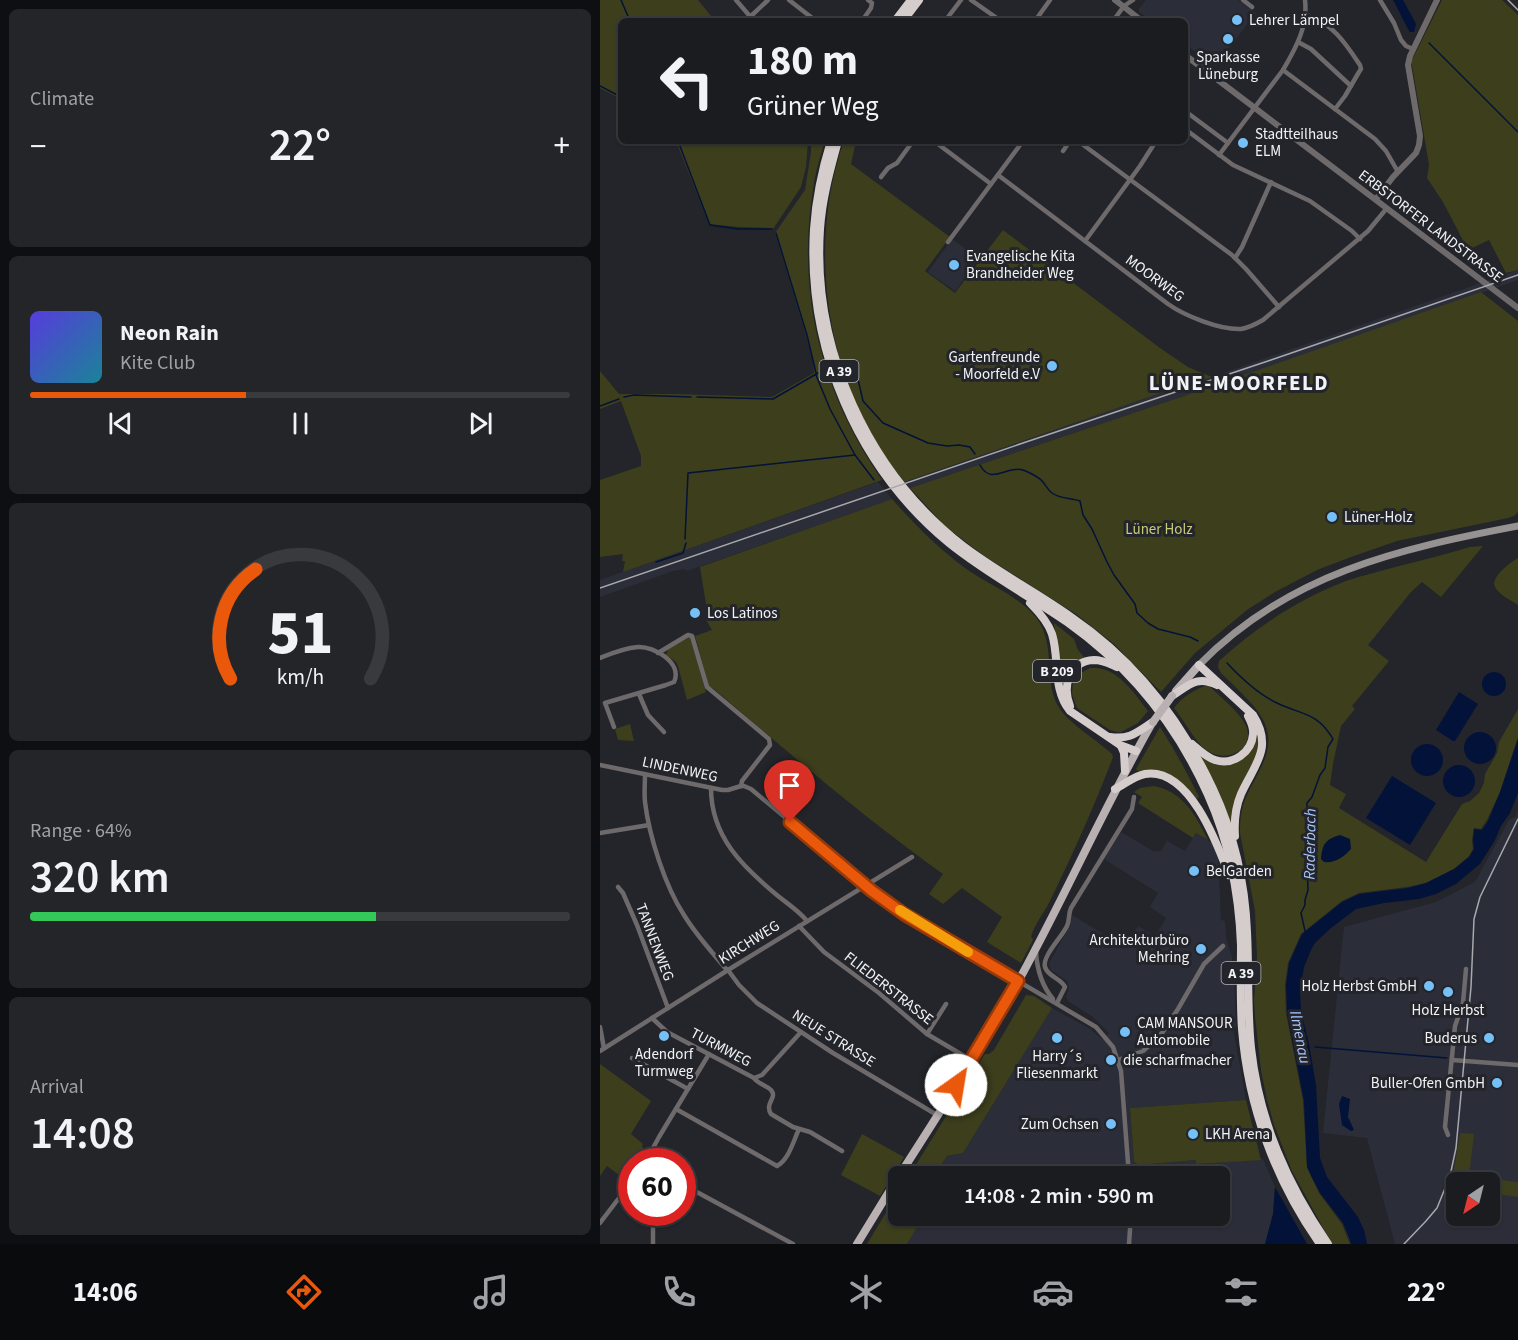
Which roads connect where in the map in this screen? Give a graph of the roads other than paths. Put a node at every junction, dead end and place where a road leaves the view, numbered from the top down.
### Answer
1 (736, 0) edge
2 (768, 0) edge
3 (789, 0) edge
4 (911, 0) edge
5 (919, 0) edge
6 (961, 0) edge
7 (971, 0) edge
8 (1050, 0) edge
9 (1115, 0) edge
10 (1133, 0) edge
11 (1243, 0) edge
12 (1305, 0) edge
13 (1380, 0) edge
14 (1437, 0) edge
15 (870, 2) edge
16 (1124, 6) junction
17 (1252, 7) dead end
18 (1306, 15) junction
19 (751, 18) edge
20 (753, 18) edge
21 (812, 18) edge
22 (864, 18) edge
23 (897, 18) edge
24 (905, 18) edge
25 (947, 18) edge
26 (997, 18) edge
27 (1037, 18) edge
28 (1115, 18) edge
29 (1138, 18) edge
30 (1298, 42) junction
31 (1413, 49) junction
32 (1188, 57) edge
33 (1283, 70) junction
34 (1351, 86) junction
35 (1255, 107) junction
36 (1335, 109) junction
37 (1188, 113) edge
38 (1188, 131) edge
39 (1228, 143) junction
40 (830, 144) edge
41 (837, 144) edge
42 (911, 144) edge
43 (938, 144) edge
44 (1021, 144) edge
45 (1068, 144) edge
46 (1082, 144) edge
47 (1154, 144) edge
48 (1063, 151) dead end
49 (1219, 155) junction
50 (1398, 172) junction
51 (998, 175) junction
52 (880, 177) dead end
53 (1130, 180) junction
54 (1271, 182) junction
55 (991, 184) junction
56 (1376, 199) junction
57 (1388, 208) junction
58 (1360, 238) junction
59 (1084, 241) junction
60 (948, 242) dead end
61 (1235, 258) junction
62 (1278, 307) junction
63 (1518, 308) edge
64 (1516, 525) edge
65 (1014, 588) junction
66 (658, 653) junction
67 (600, 658) edge
68 (1199, 665) junction
69 (1124, 671) junction
70 (1223, 687) junction
71 (639, 694) junction
72 (1172, 696) junction
73 (1242, 705) junction
74 (1077, 716) junction
75 (1153, 722) junction
76 (614, 728) dead end
77 (664, 732) dead end
78 (1108, 736) junction
79 (1188, 740) junction
80 (1120, 745) junction
81 (1136, 751) junction
82 (600, 765) edge
83 (1125, 771) junction
84 (645, 774) junction
85 (741, 786) junction
86 (711, 788) junction
87 (1115, 789) junction
88 (1134, 798) dead end
89 (649, 825) junction
90 (600, 833) edge
91 (1235, 852) junction
92 (912, 857) dead end
93 (865, 885) junction
94 (618, 887) dead end
95 (1237, 896) junction
96 (807, 921) junction
97 (799, 926) junction
98 (1223, 946) dead end
99 (1036, 950) junction
100 (1466, 969) dead end
101 (727, 970) junction
102 (1018, 981) junction
103 (1057, 1003) junction
104 (946, 1004) dead end
105 (668, 1008) junction
106 (652, 1018) junction
107 (600, 1027) edge
108 (801, 1032) junction
109 (927, 1034) junction
110 (602, 1049) edge
111 (709, 1054) junction
112 (632, 1058) dead end
113 (971, 1060) junction
114 (1118, 1060) junction
115 (1452, 1060) junction
116 (1518, 1065) edge
117 (754, 1078) junction
118 (688, 1089) junction
119 (676, 1109) junction
120 (937, 1115) junction
121 (799, 1129) junction
122 (1448, 1135) dead end
123 (654, 1148) edge
124 (842, 1151) dead end
125 (905, 1166) edge
126 (1128, 1166) edge
127 (696, 1192) edge
128 (888, 1194) edge
129 (618, 1199) edge
130 (600, 1223) edge
131 (653, 1226) edge
132 (1130, 1226) edge
133 (653, 1244) edge
134 (793, 1244) edge
135 (857, 1244) edge
136 (1129, 1244) edge
137 (1320, 1244) edge
138 (1328, 1244) edge

1 - 19 street
2 - 20 street
3 - 21 street
4 - 23 highway
5 - 24 highway
6 - 25 street
7 - 26 street
8 - 27 street
9 - 16 street
10 - 16 street
11 - 17 street
12 - 18 street
13 - 31 street
14 - 31 street
15 - 22 street
16 - 28 street
16 - 29 street
18 - 30 street
18 - 34 street
30 - 33 street
30 - 34 street
31 - 50 street
32 - 35 street, ERBSTORFER LANDSTRASSE
33 - 35 street
33 - 36 street
34 - 36 street
35 - 39 street
35 - 56 street, ERBSTORFER LANDSTRASSE
36 - 50 street
37 - 39 street
38 - 49 street
39 - 49 street
40 - 65 highway, A 39
41 - 79 highway, A 39
42 - 52 street
43 - 55 street
44 - 51 street
45 - 48 street
46 - 53 street
47 - 53 street
49 - 54 street
50 - 56 street
51 - 55 street
51 - 59 street, MOORWEG
53 - 59 street
53 - 61 street
54 - 58 street
54 - 61 street
55 - 60 street
56 - 57 street, ERBSTORFER LANDSTRASSE
57 - 58 street, MOORWEG
57 - 63 street, ERBSTORFER LANDSTRASSE
58 - 62 street, MOORWEG
59 - 62 street, MOORWEG
61 - 62 street
64 - 68 main road
65 - 69 highway, A 39
65 - 74 highway, B 209
66 - 67 street
66 - 71 street
66 - 85 street
68 - 70 highway
68 - 72 main road
69 - 74 highway
69 - 95 highway, A 39
70 - 72 highway
70 - 73 highway
71 - 76 street
71 - 77 street
72 - 75 main road, bridge
73 - 79 highway, A 39
73 - 91 highway
74 - 78 highway, B 209
75 - 78 highway
75 - 81 main road
78 - 80 highway, B 209
79 - 91 highway, A 39
80 - 81 highway
80 - 83 highway
81 - 83 main road
82 - 84 street, LINDENWEG
83 - 87 main road
84 - 86 street, LINDENWEG
84 - 89 street, NEUE STRASSE
85 - 86 street, LINDENWEG
85 - 93 street
86 - 96 street
87 - 95 highway
87 - 99 main road
88 - 103 street
89 - 90 street
89 - 101 street, NEUE STRASSE
91 - 138 highway, A 39
92 - 93 street, KIRCHWEG
93 - 96 street, KIRCHWEG
93 - 102 street
94 - 105 street, TANNENWEG
95 - 137 highway, A 39
96 - 97 street, KIRCHWEG
97 - 101 street, KIRCHWEG
97 - 109 street, FLIEDERSTRASSE
98 - 114 street
99 - 102 main road
99 - 103 street
100 - 115 street
101 - 105 street, KIRCHWEG
101 - 108 street, NEUE STRASSE
102 - 103 street
102 - 113 main road
103 - 114 street
104 - 109 street
105 - 106 street, KIRCHWEG
106 - 110 street, KIRCHWEG
106 - 111 street, TURMWEG
107 - 110 street
108 - 117 street, TURMWEG
108 - 120 street, NEUE STRASSE
109 - 113 street, FLIEDERSTRASSE
111 - 117 street, TURMWEG
111 - 118 street
112 - 118 street
113 - 120 main road
114 - 126 street
115 - 116 street
115 - 122 street
117 - 121 street
118 - 119 street
119 - 121 street
119 - 123 street
120 - 125 main road
121 - 124 street
127 - 134 street
128 - 135 main road
129 - 130 street
131 - 133 street
132 - 136 street

